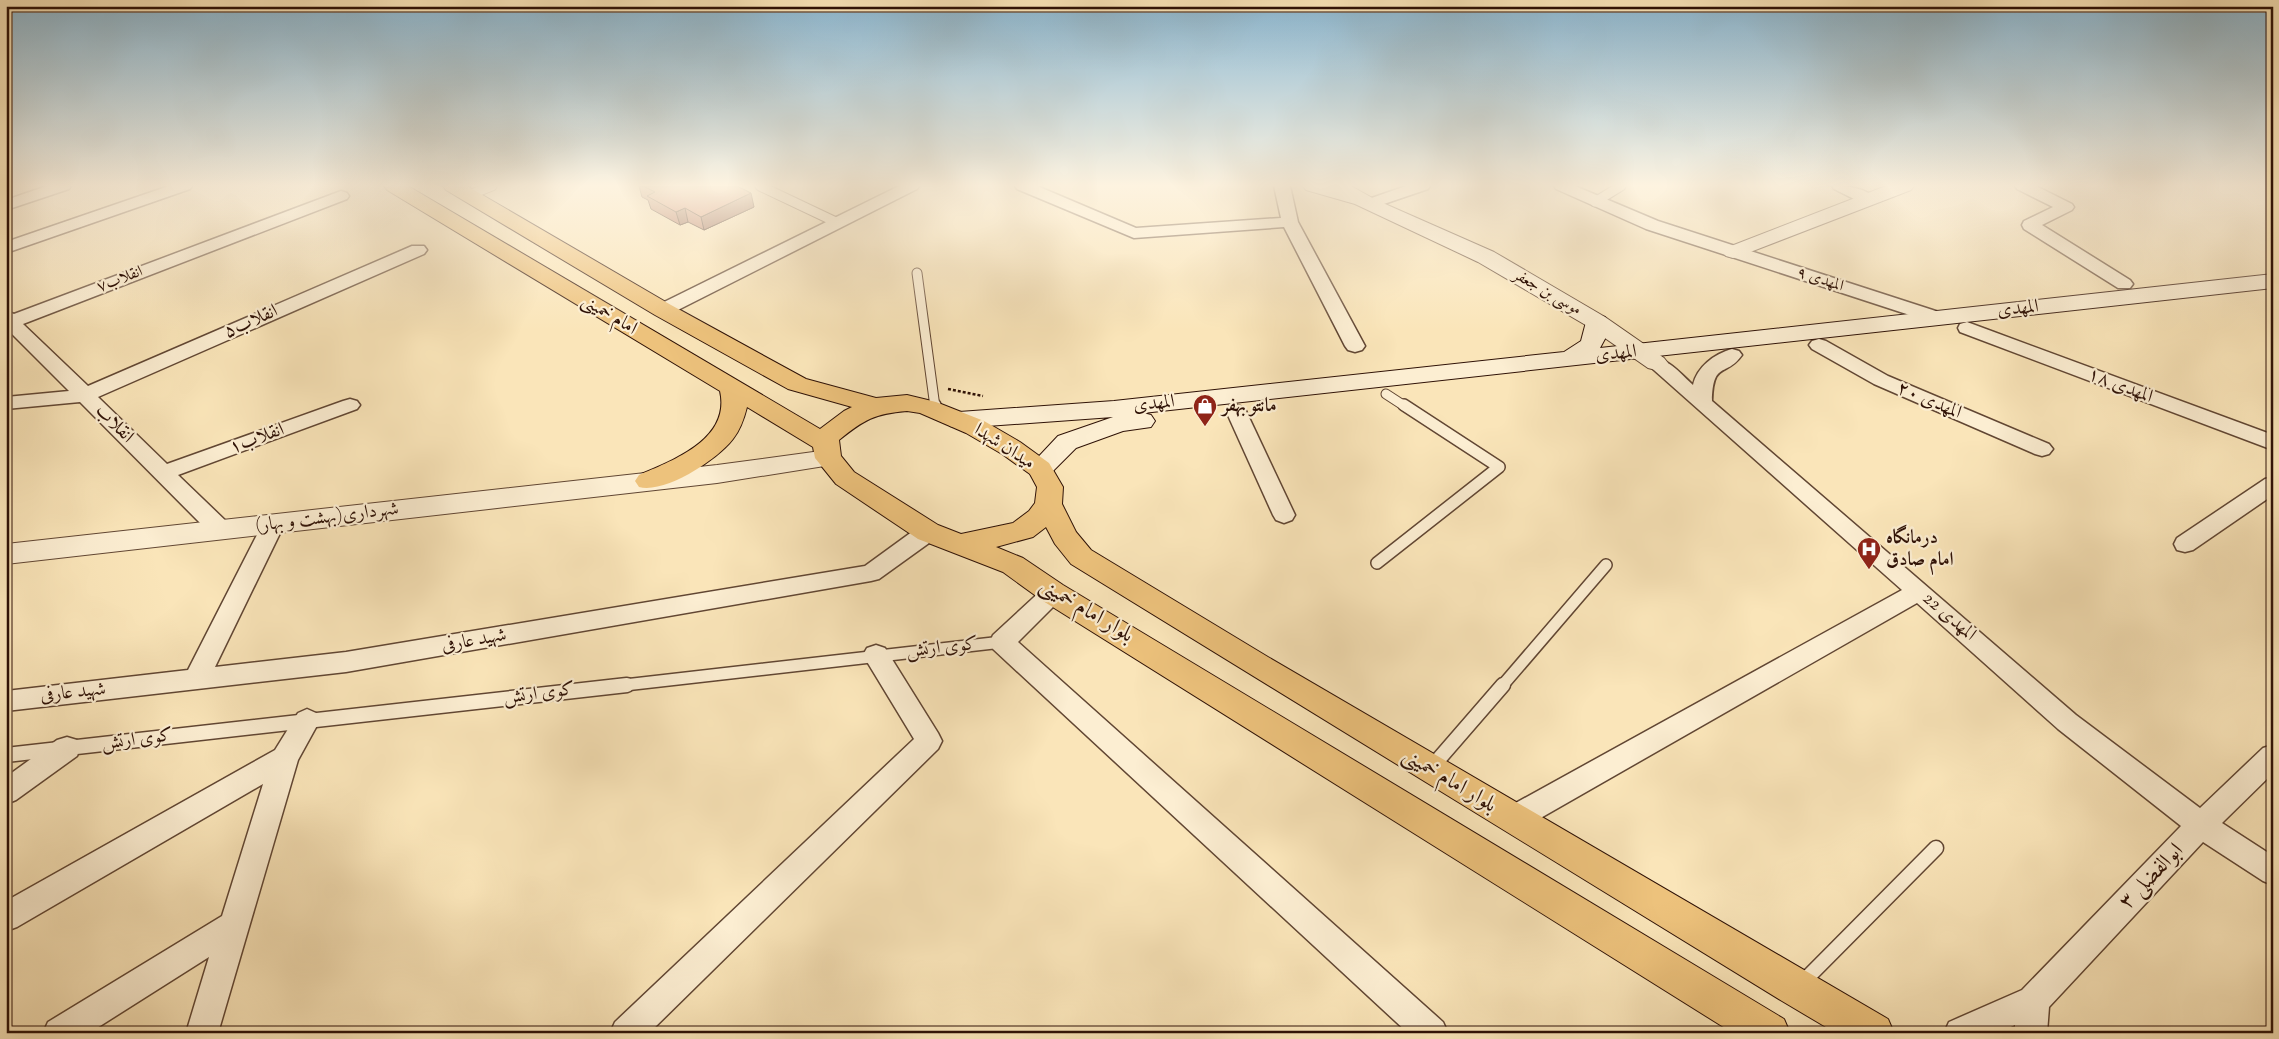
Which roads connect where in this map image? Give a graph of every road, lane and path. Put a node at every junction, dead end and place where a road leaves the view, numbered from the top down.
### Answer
1 (45, 234) edge
2 (238, 234) edge
3 (475, 234) edge
4 (535, 234) edge
5 (815, 234) edge
6 (1297, 234) edge
7 (1436, 234) edge
8 (1678, 234) edge
9 (1778, 234) edge
10 (2045, 234) edge
11 (6, 248) edge
12 (418, 250) dead end
13 (1733, 252) junction
14 (917, 273) dead end
15 (2124, 284) dead end
16 (2265, 288) edge
17 (2200, 296) junction
18 (663, 310) junction
19 (1938, 318) junction
20 (8, 320) edge
21 (1597, 322) junction
22 (1967, 328) junction
23 (1819, 345) junction
24 (1355, 346) dead end
25 (742, 355) junction
26 (1732, 355) junction
27 (1648, 357) junction
28 (1568, 359) junction
29 (708, 374) junction
30 (732, 388) junction
31 (1386, 394) junction
32 (85, 395) junction
33 (1702, 402) junction
34 (6, 403) edge
35 (350, 405) dead end
36 (876, 406) junction
37 (1236, 411) junction
38 (947, 415) junction
39 (2273, 443) edge
40 (2042, 449) dead end
41 (827, 451) junction
42 (1040, 469) junction
43 (163, 473) junction
44 (648, 481) junction
45 (2273, 484) edge
46 (1048, 504) junction
47 (1284, 515) dead end
48 (273, 525) junction
49 (221, 530) junction
50 (928, 532) junction
51 (960, 544) junction
52 (2185, 544) dead end
53 (6, 554) edge
54 (1377, 563) dead end
55 (1606, 565) dead end
56 (1919, 591) junction
57 (1053, 593) junction
58 (1168, 611) junction
59 (1130, 639) junction
60 (1002, 642) junction
61 (876, 655) junction
62 (196, 680) junction
63 (6, 700) edge
64 (308, 720) junction
65 (66, 748) junction
66 (6, 755) edge
67 (2273, 756) edge
68 (285, 758) junction
69 (1430, 769) junction
70 (6, 792) edge
71 (1513, 818) junction
72 (2201, 825) junction
73 (1936, 848) dead end
74 (2273, 872) edge
75 (6, 917) edge
76 (233, 926) junction
77 (1796, 988) junction
78 (2033, 1001) junction
79 (58, 1033) edge
80 (202, 1033) edge
81 (626, 1033) edge
82 (1432, 1033) edge
83 (1770, 1033) edge
84 (1874, 1033) edge
85 (1960, 1033) edge
86 (2031, 1033) edge

1 - 11 street
2 - 20 street, انقلاب۷
3 - 29 main road, امام خمینی
4 - 18 main road, امام خمینی
5 - 18 street
6 - 24 street
7 - 21 main road, موسی بن جعفر
8 - 13 street, المهدی ۹
9 - 13 main road
10 - 15 street
12 - 32 street, انقلاب۵
13 - 19 street, المهدی ۹
14 - 38 lane
16 - 17 main road, المهدی
17 - 19 main road, المهدی
17 - 22 main road, المهدی
18 - 25 main road, امام خمینی
19 - 27 main road, المهدی
20 - 32 street, انقلاب
21 - 27 main road, موسی بن جعفر
21 - 28 main road
22 - 23 main road, المهدی
22 - 39 street, المهدی ۱۸
23 - 26 main road, المهدی
23 - 40 street, المهدی ۲۰
25 - 29 main road
25 - 36 main road, امام خمینی
26 - 27 main road, المهدی
26 - 33 street
27 - 28 main road, المهدی
27 - 31 main road, المهدی
27 - 33 street, المهدی 22
28 - 38 main road, المهدی
29 - 30 main road, امام خمینی
30 - 41 main road, امام خمینی
30 - 44 main road
31 - 37 main road, المهدی
31 - 54 lane
32 - 34 street, انقلاب۵
32 - 43 street, انقلاب
33 - 56 street, المهدی 22
35 - 43 street, انقلاب۱
36 - 38 main road, میدان شهدا
36 - 41 main road, میدان شهدا
37 - 42 main road, المهدی
37 - 47 street
38 - 42 main road, میدان شهدا
41 - 44 main road, شهرداری(بهشت و بهار)
41 - 50 main road
42 - 46 main road, میدان شهدا
43 - 49 street, انقلاب
44 - 48 main road, شهرداری(بهشت و بهار)
45 - 52 street
46 - 51 main road
46 - 58 main road, بلوار امام خمینی
48 - 49 main road, شهرداری(بهشت و بهار)
48 - 62 street
49 - 53 main road, شهرداری(بهشت و بهار)
50 - 51 main road
50 - 62 street, شهید عارفی
51 - 57 main road, بلوار امام خمینی
55 - 69 lane
56 - 71 street
56 - 72 street, المهدی 22
57 - 59 main road, بلوار امام خمینی
57 - 60 street, کوی ارتش
58 - 59 main road
58 - 69 main road, بلوار امام خمینی
59 - 83 main road, بلوار امام خمینی
60 - 61 lane, کوی ارتش
60 - 82 street
61 - 64 lane, کوی ارتش
61 - 81 street
62 - 63 street, شهید عارفی
64 - 65 lane, کوی ارتش
64 - 68 street
65 - 66 lane, کوی ارتش
65 - 70 street
67 - 72 street, ابوالفضلی ۳
68 - 75 street
68 - 76 street
69 - 71 main road, بلوار امام خمینی
71 - 77 main road, بلوار امام خمینی
72 - 74 street, المهدی 22
72 - 78 street, ابوالفضلی ۳
73 - 77 lane
76 - 79 street
76 - 80 street
77 - 84 main road, بلوار امام خمینی
78 - 85 street
78 - 86 street

